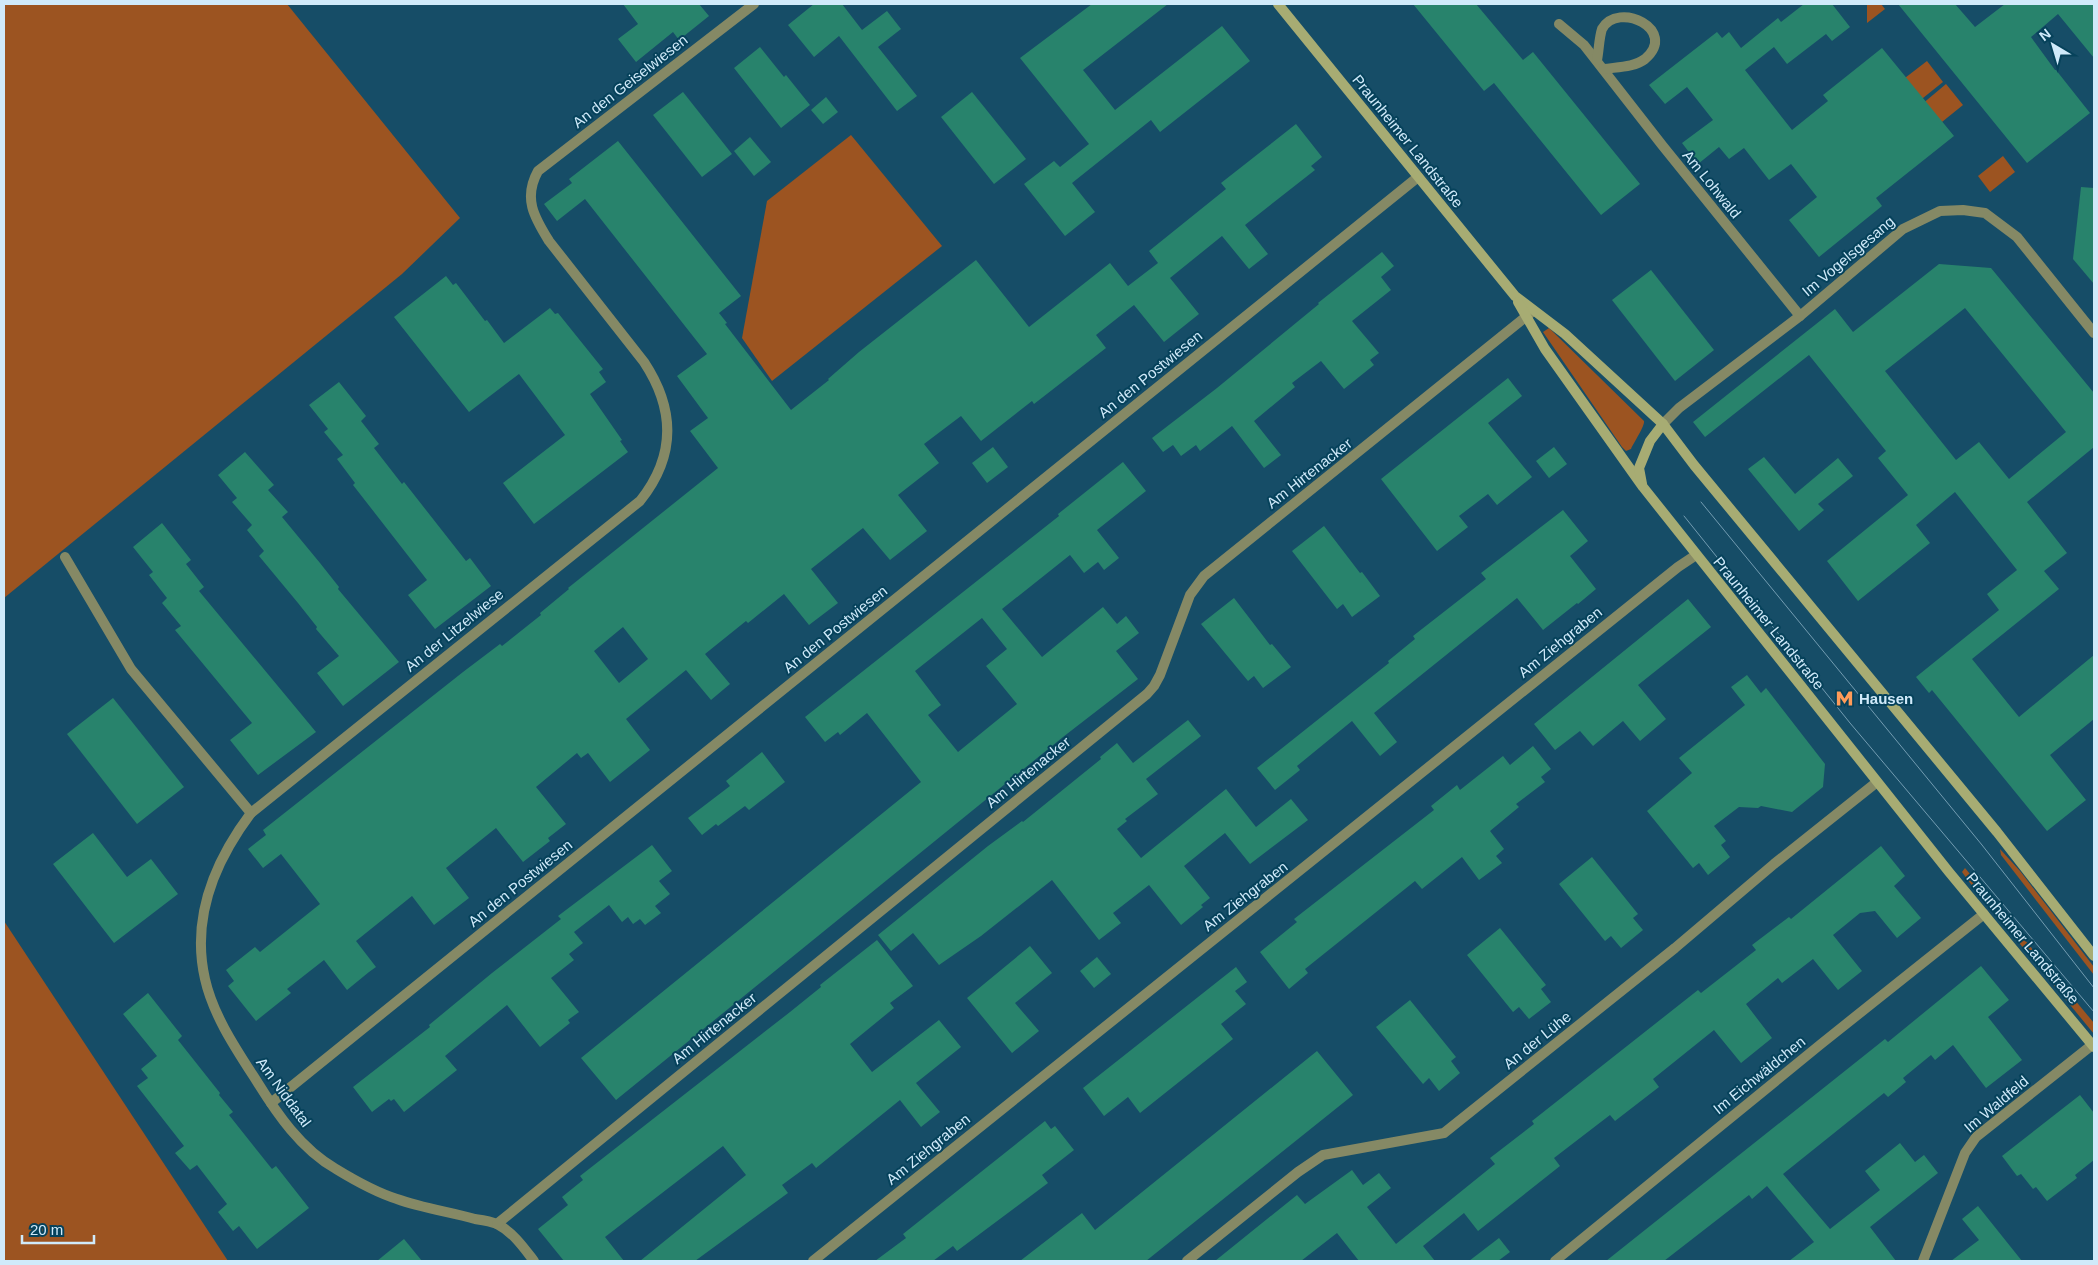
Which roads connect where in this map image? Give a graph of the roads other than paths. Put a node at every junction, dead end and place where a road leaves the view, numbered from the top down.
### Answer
1 (1278, 4) edge
2 (746, 6) edge
3 (1559, 24) dead end
4 (1597, 60) junction
5 (1604, 69) junction
6 (1418, 177) junction
7 (530, 187) joint
8 (1530, 314) junction
9 (1800, 316) junction
10 (2094, 333) edge
11 (1663, 424) junction
12 (1643, 487) junction
13 (1696, 555) junction
14 (65, 557) dead end
15 (1877, 782) junction
16 (251, 812) junction
17 (1984, 914) junction
18 (2094, 956) edge
19 (2093, 1046) edge
20 (271, 1103) junction
21 (497, 1224) junction
22 (534, 1261) edge
23 (812, 1261) edge
24 (1186, 1261) edge
25 (1555, 1261) edge
26 (1923, 1261) edge

1 - 6 main road, Praunheimer Landstraße
2 - 7 street, An den Geiselwiesen
3 - 4 street, Am Lohwald
4 - 5 street, Am Lohwald
4 - 5 street
5 - 9 street, Am Lohwald
6 - 8 main road, Praunheimer Landstraße
6 - 20 street, An den Postwiesen
7 - 16 street, An der Litzelwiese
8 - 11 main road, Praunheimer Landstraße
8 - 12 main road, Praunheimer Landstraße
8 - 21 street, Am Hirtenacker
9 - 10 street, Im Vogelsgesang
9 - 11 street, Im Vogelsgesang
11 - 12 main road
11 - 18 main road, Praunheimer Landstraße
12 - 13 main road, Praunheimer Landstraße
13 - 15 main road, Praunheimer Landstraße
13 - 23 street, Am Ziehgraben
14 - 16 street
15 - 17 main road, Praunheimer Landstraße
15 - 24 street, An der Lühe
16 - 20 street, Am Niddatal
17 - 19 main road, Praunheimer Landstraße
17 - 25 street, Im Eichwäldchen
19 - 26 street, Im Waldfeld
20 - 21 street, Am Niddatal
21 - 22 street, Am Niddatal

